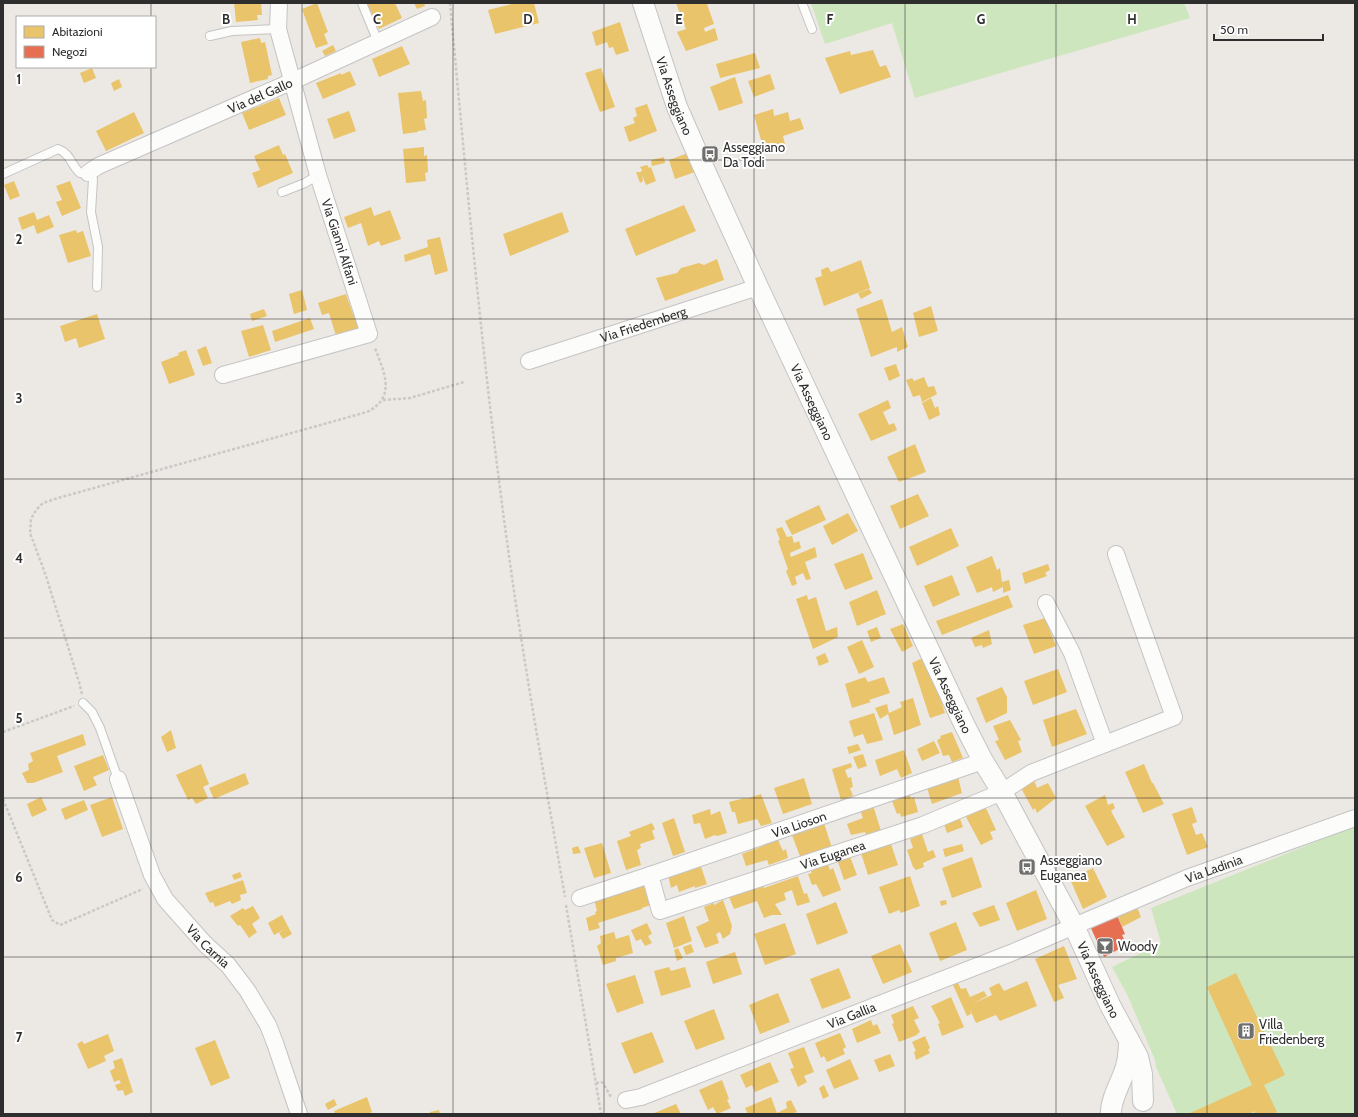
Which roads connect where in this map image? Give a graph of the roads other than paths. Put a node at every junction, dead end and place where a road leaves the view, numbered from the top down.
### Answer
1 (278, 3) edge
2 (362, 3) edge
3 (643, 3) edge
4 (802, 3) edge
5 (432, 17) dead end
6 (278, 29) junction
7 (812, 29) dead end
8 (210, 36) dead end
9 (378, 42) junction
10 (293, 80) junction
11 (88, 173) junction
12 (3, 174) edge
13 (318, 174) junction
14 (282, 192) dead end
15 (758, 286) junction
16 (97, 287) dead end
17 (529, 361) dead end
18 (223, 375) dead end
19 (1116, 554) dead end
20 (1046, 603) dead end
21 (83, 703) road end
22 (1105, 744) junction
23 (983, 761) junction
24 (118, 779) joint
25 (1002, 792) junction
26 (1355, 818) edge
27 (650, 875) junction
28 (580, 898) dead end
29 (1074, 926) junction
30 (1129, 1040) junction
31 (626, 1100) road end
32 (1110, 1109) edge
33 (1147, 1109) edge
34 (299, 1114) edge

1 - 6 street, Via Gianni Alfani
2 - 9 lane
3 - 15 street, Via Asseggiano
4 - 7 lane
5 - 9 street, Via del Gallo
6 - 8 lane
6 - 10 street, Via Gianni Alfani
9 - 10 street, Via del Gallo
10 - 11 street, Via del Gallo
10 - 13 street, Via Gianni Alfani
11 - 12 lane
11 - 16 lane
13 - 14 lane
13 - 18 street, Via Gianni Alfani
15 - 17 street, Via Friedemberg
15 - 23 street, Via Asseggiano
19 - 22 street
20 - 22 street
21 - 24 lane
22 - 25 street
23 - 25 street, Via Asseggiano
23 - 27 street, Via Lioson
24 - 34 street, Via Carnia
25 - 27 street, Via Euganea
25 - 29 street, Via Asseggiano
26 - 29 street, Via Ladinia
27 - 28 street, Via Lioson
29 - 30 street, Via Asseggiano
29 - 31 street, Via Gallia
30 - 32 street, Via Asseggiano
30 - 33 street, Via Asseggiano
32 - 33 street, Via Asseggiano

